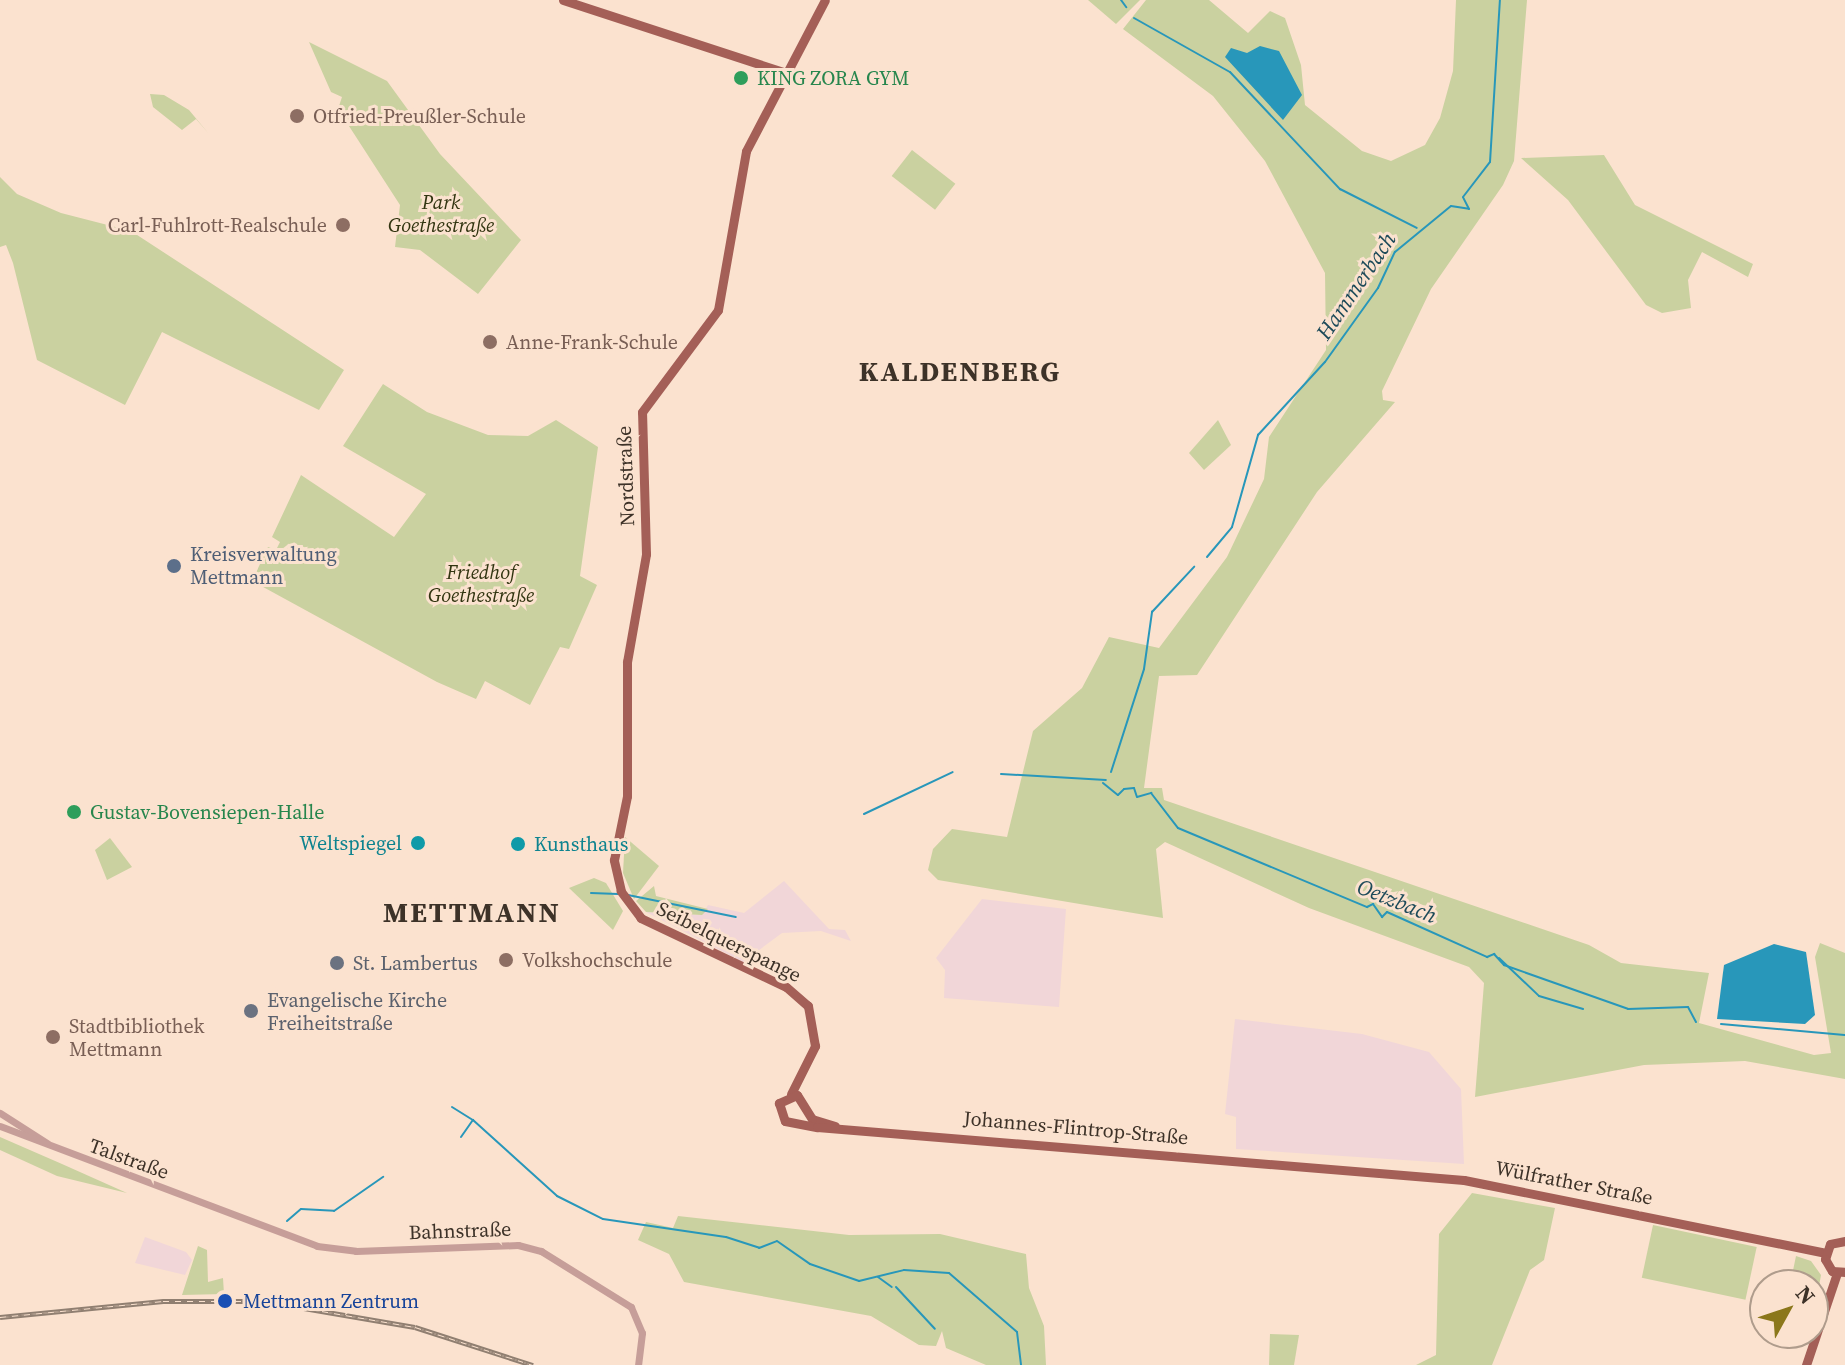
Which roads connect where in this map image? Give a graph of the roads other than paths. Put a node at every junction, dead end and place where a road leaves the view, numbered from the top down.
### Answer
1 (563, 0) edge
2 (825, 0) edge
3 (783, 72) junction
4 (614, 868) joint
5 (796, 1095) junction
6 (0, 1113) edge
7 (803, 1117) junction
8 (1, 1127) edge
9 (55, 1150) junction
10 (1314, 1167) joint
11 (300, 1240) joint
12 (1845, 1241) edge
13 (1825, 1253) junction
14 (1841, 1272) edge
15 (638, 1365) edge
16 (1806, 1365) edge

1 - 3 main road
2 - 3 main road, Nordstraße
3 - 4 main road, Nordstraße
4 - 5 main road, Seibelquerspange
5 - 7 main road
5 - 7 main road
6 - 9 street
7 - 10 main road, Johannes-Flintrop-Straße
8 - 9 street, Talstraße
9 - 11 street, Talstraße
10 - 13 main road, Wülfrather Straße
11 - 15 street, Bahnstraße
12 - 13 main road
13 - 14 main road
14 - 16 main road

